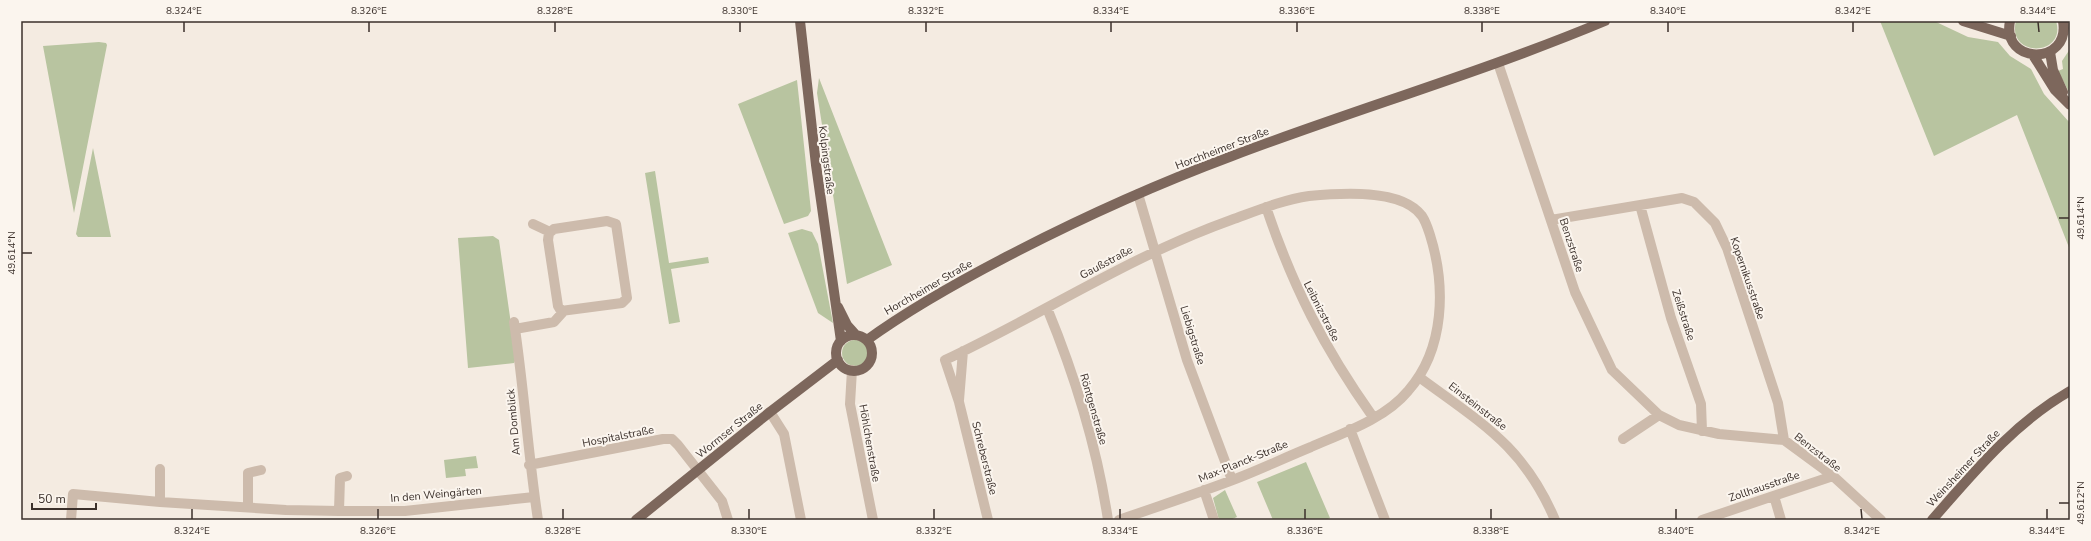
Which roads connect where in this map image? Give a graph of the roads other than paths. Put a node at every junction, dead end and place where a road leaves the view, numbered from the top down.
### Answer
1 (800, 21) edge
2 (1605, 21) edge
3 (1963, 21) edge
4 (2010, 21) edge
5 (2063, 21) edge
6 (2067, 30) edge
7 (2010, 36) junction
8 (2050, 52) junction
9 (2033, 55) junction
10 (1498, 63) junction
11 (2070, 105) edge
12 (1138, 194) junction
13 (1640, 205) junction
14 (1266, 207) junction
15 (1551, 220) junction
16 (533, 224) dead end
17 (550, 232) junction
18 (1156, 250) junction
19 (836, 302) junction
20 (1047, 308) junction
21 (563, 312) junction
22 (856, 335) junction
23 (867, 340) junction
24 (841, 341) junction
25 (963, 351) junction
26 (838, 360) junction
27 (852, 370) junction
28 (1420, 377) junction
29 (2070, 391) edge
30 (959, 402) junction
31 (770, 412) junction
32 (1659, 415) junction
33 (1373, 417) junction
34 (1350, 429) junction
35 (1702, 431) junction
36 (1623, 439) dead end
37 (1784, 440) junction
38 (529, 465) junction
39 (160, 469) dead end
40 (261, 470) dead end
41 (698, 470) junction
42 (347, 476) dead end
43 (1833, 476) junction
44 (1232, 480) junction
45 (1204, 490) junction
46 (1774, 496) junction
47 (534, 497) junction
48 (160, 502) junction
49 (248, 507) junction
50 (339, 511) junction
51 (405, 515) edge
52 (71, 520) edge
53 (538, 520) edge
54 (636, 520) edge
55 (728, 520) edge
56 (801, 520) edge
57 (873, 520) edge
58 (988, 520) edge
59 (1108, 520) edge
60 (1119, 520) edge
61 (1214, 520) edge
62 (1385, 520) edge
63 (1554, 520) edge
64 (1702, 520) edge
65 (1781, 520) edge
66 (1881, 520) edge
67 (1932, 520) edge

1 - 19 main road, Kolpingstraße
2 - 10 main road, Horchheimer Straße
3 - 7 main road
4 - 7 main road
5 - 6 main road
6 - 8 main road
7 - 9 main road
8 - 9 main road
8 - 11 main road
9 - 11 main road
10 - 12 main road, Horchheimer Straße
10 - 15 street, Benzstraße
12 - 18 street, Liebigstraße
12 - 23 main road, Horchheimer Straße
13 - 15 street, Kopernikusstraße
13 - 35 street, Zeißstraße
13 - 37 street, Kopernikusstraße
14 - 18 street, Gaußstraße
14 - 28 street, Gaußstraße
14 - 33 street, Leibnizstraße
15 - 32 street, Benzstraße
16 - 17 street
17 - 21 street
17 - 21 street
18 - 20 street, Gaußstraße
18 - 44 street, Liebigstraße
19 - 22 main road, Kolpingstraße
19 - 24 main road, Kolpingstraße
20 - 25 street, Gaußstraße
20 - 59 street, Röntgenstraße
21 - 38 street, Am Domblick
22 - 23 main road
22 - 24 main road
23 - 27 main road
24 - 26 main road
25 - 30 street, Schreberstraße
25 - 30 street, Schreberstraße
26 - 27 main road
26 - 31 main road, Wormser Straße
27 - 57 street, Höhlchenstraße
28 - 33 street, Max-Planck-Straße
28 - 63 street, Einsteinstraße
29 - 67 main road, Weinsheimer Straße
30 - 58 street, Schreberstraße
31 - 41 main road, Wormser Straße
31 - 56 street
32 - 35 street, Benzstraße
32 - 36 street
33 - 34 street, Max-Planck-Straße
34 - 44 street, Max-Planck-Straße
34 - 62 street
35 - 37 street, Benzstraße
37 - 43 street, Benzstraße
38 - 41 street, Hospitalstraße
38 - 47 street, Am Domblick
39 - 48 street
40 - 49 street
41 - 54 main road, Wormser Straße
41 - 55 street, Hospitalstraße
42 - 50 street
43 - 46 street, Zollhausstraße
43 - 66 street, Benzstraße
44 - 45 street, Max-Planck-Straße
45 - 60 street, Max-Planck-Straße
45 - 61 street
46 - 64 street, Zollhausstraße
46 - 65 street
47 - 51 street, In den Weingärten
47 - 53 street, Am Domblick
48 - 49 street, In den Weingärten
48 - 52 street, In den Weingärten
49 - 50 street, In den Weingärten
50 - 51 street, In den Weingärten

